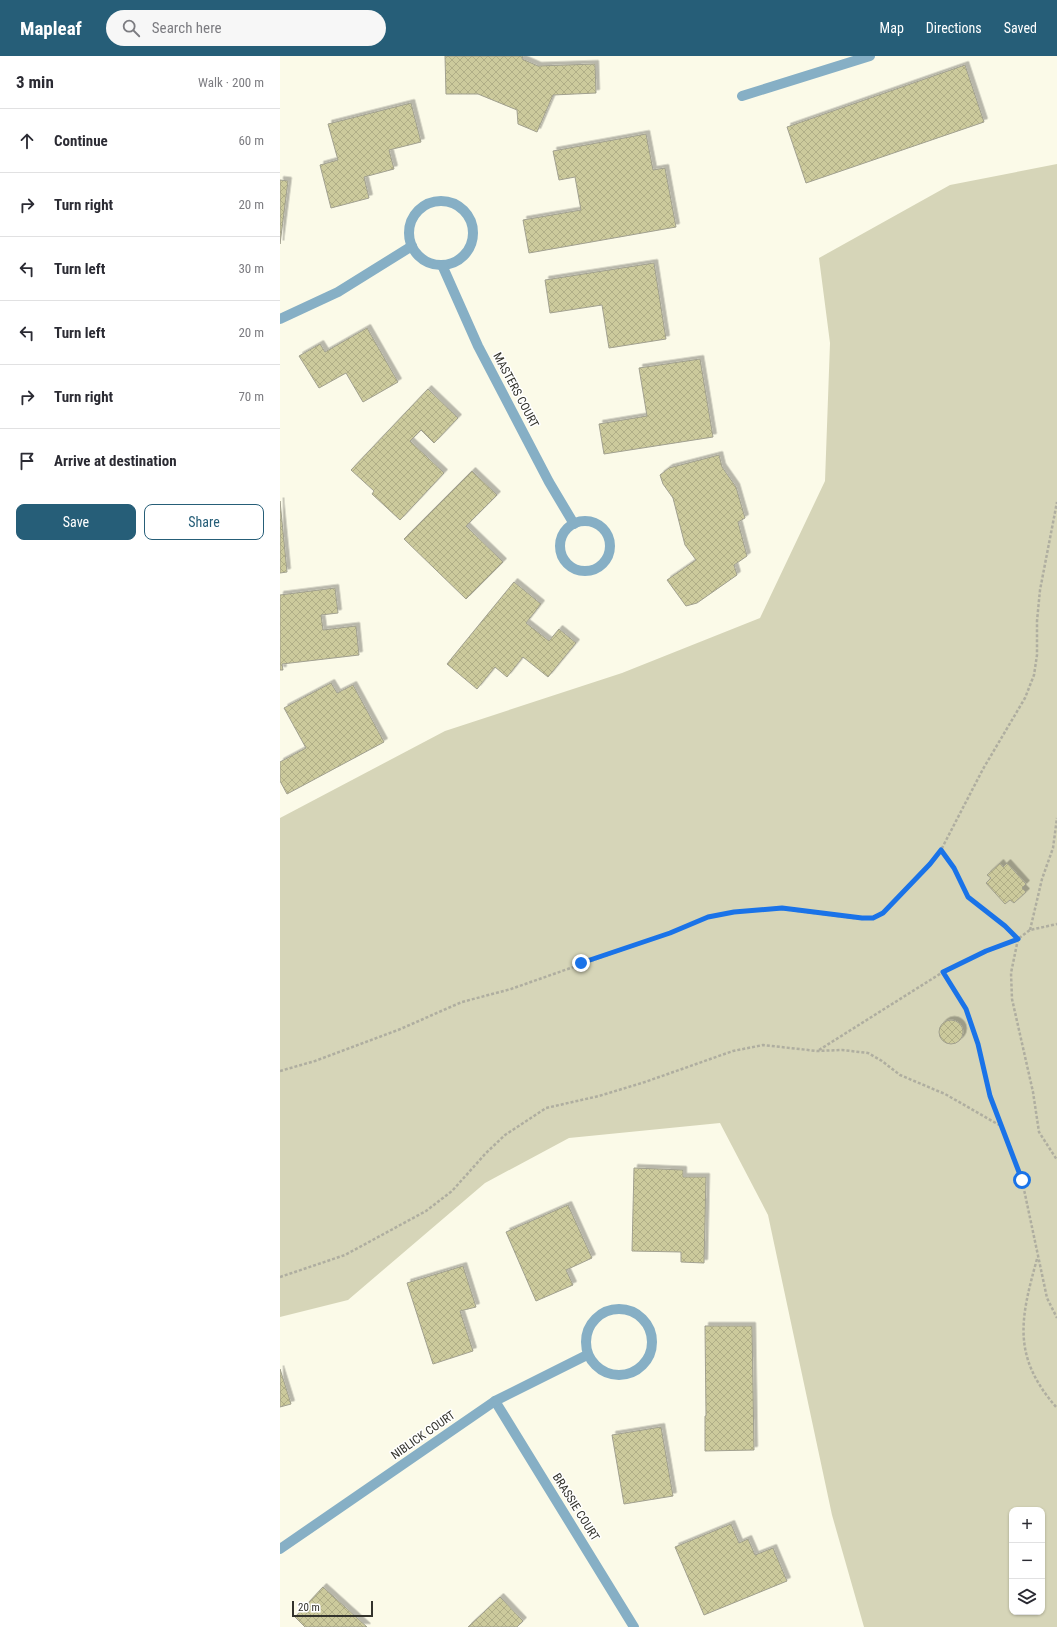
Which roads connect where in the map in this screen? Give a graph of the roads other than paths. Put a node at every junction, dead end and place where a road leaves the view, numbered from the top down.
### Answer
1 (870, 56) edge
2 (742, 96) dead end
3 (412, 246) junction
4 (442, 265) junction
5 (280, 319) edge
6 (574, 524) junction
7 (587, 1355) junction
8 (495, 1401) junction
9 (280, 1549) edge
10 (634, 1627) edge

1 - 2 street
3 - 4 street
3 - 4 street
3 - 5 street
4 - 6 street, MASTERS COURT
6 - 6 street
7 - 7 street
7 - 8 street, NIBLICK COURT
8 - 9 street, NIBLICK COURT
8 - 10 street, BRASSIE COURT

